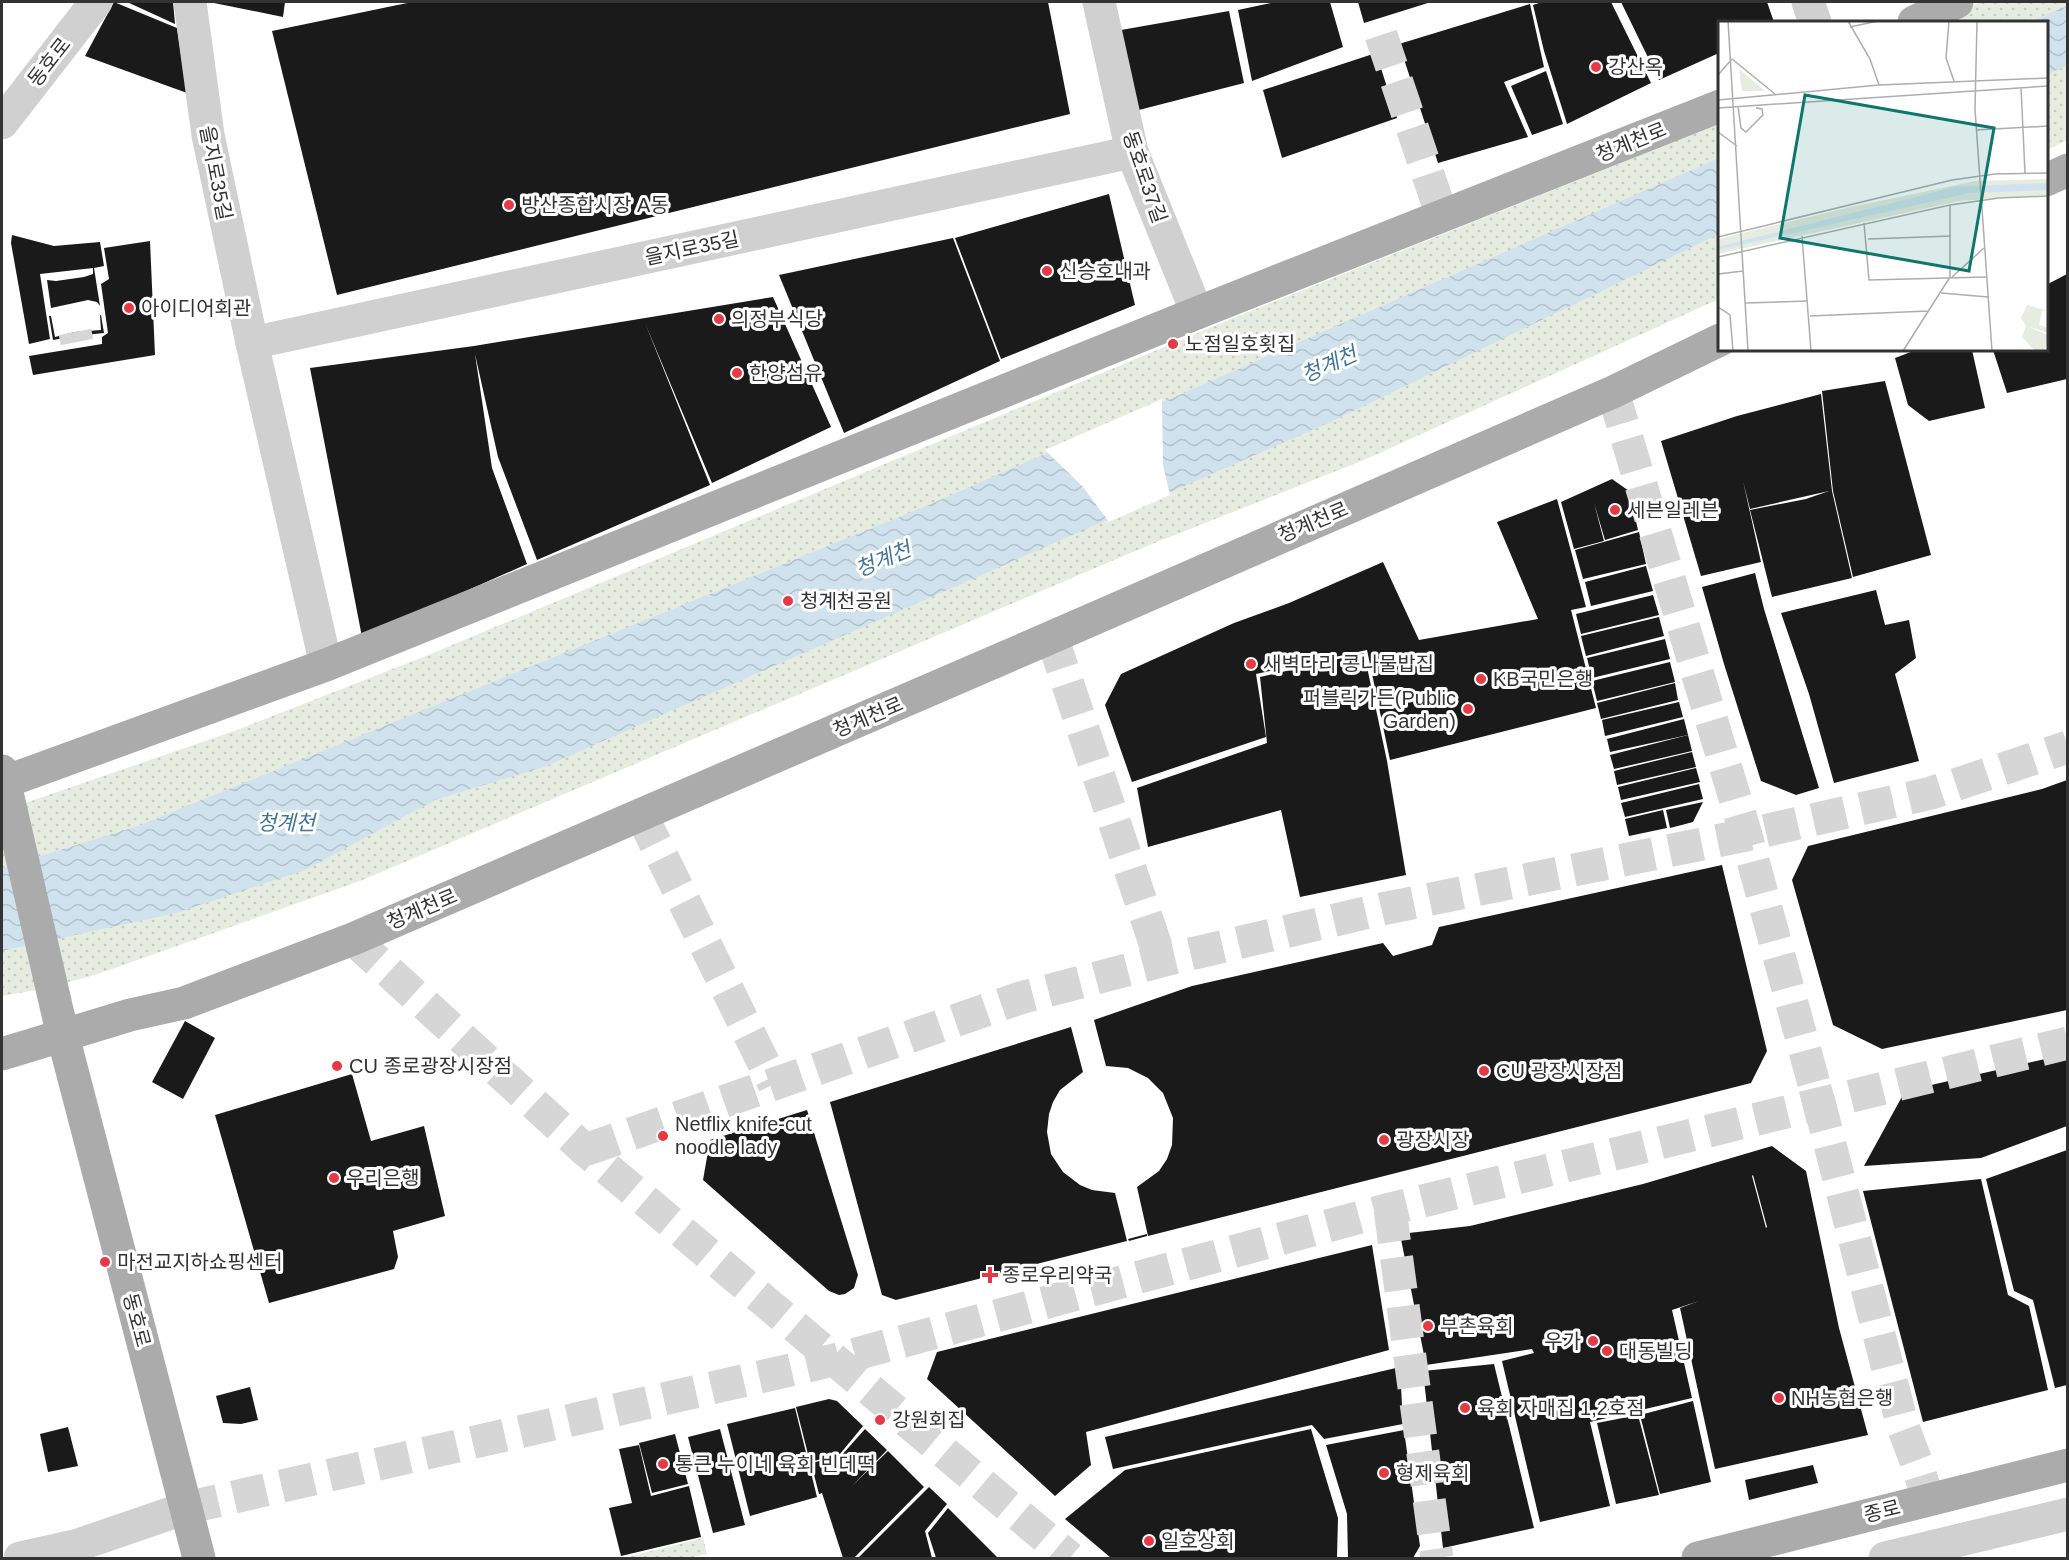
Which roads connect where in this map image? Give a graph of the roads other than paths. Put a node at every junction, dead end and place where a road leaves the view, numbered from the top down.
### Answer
1 (96, 2) edge
2 (190, 2) edge
3 (1099, 2) edge
4 (1808, 2) edge
5 (1957, 2) edge
6 (1815, 21) edge
7 (1916, 21) edge
8 (1718, 106) edge
9 (2, 123) edge
10 (1132, 152) junction
11 (2067, 170) edge
12 (2048, 179) edge
13 (1197, 313) junction
14 (1718, 340) edge
15 (252, 344) junction
16 (326, 665) junction
17 (5, 787) edge
18 (60, 1024) junction
19 (2, 1054) edge
20 (2067, 1465) edge
21 (186, 1508) junction
22 (2067, 1514) edge
23 (20, 1558) edge
24 (199, 1558) edge
25 (1698, 1558) edge
26 (1885, 1558) edge

1 - 9 street, 동호로
2 - 15 street, 을지로35길
3 - 10 street, 동호로37길
4 - 6 street
5 - 7 main road
8 - 13 main road, 청계천로
10 - 13 street, 동호로37길
10 - 15 street, 을지로35길
11 - 12 main road
13 - 16 main road, 청계천로
14 - 18 main road, 청계천로
15 - 16 street, 을지로35길
16 - 17 main road, 청계천로
17 - 18 main road, 동호로
18 - 19 main road, 청계천로
18 - 21 main road, 동호로
20 - 25 main road, 종로
21 - 23 street
21 - 24 main road, 동호로
22 - 26 street

